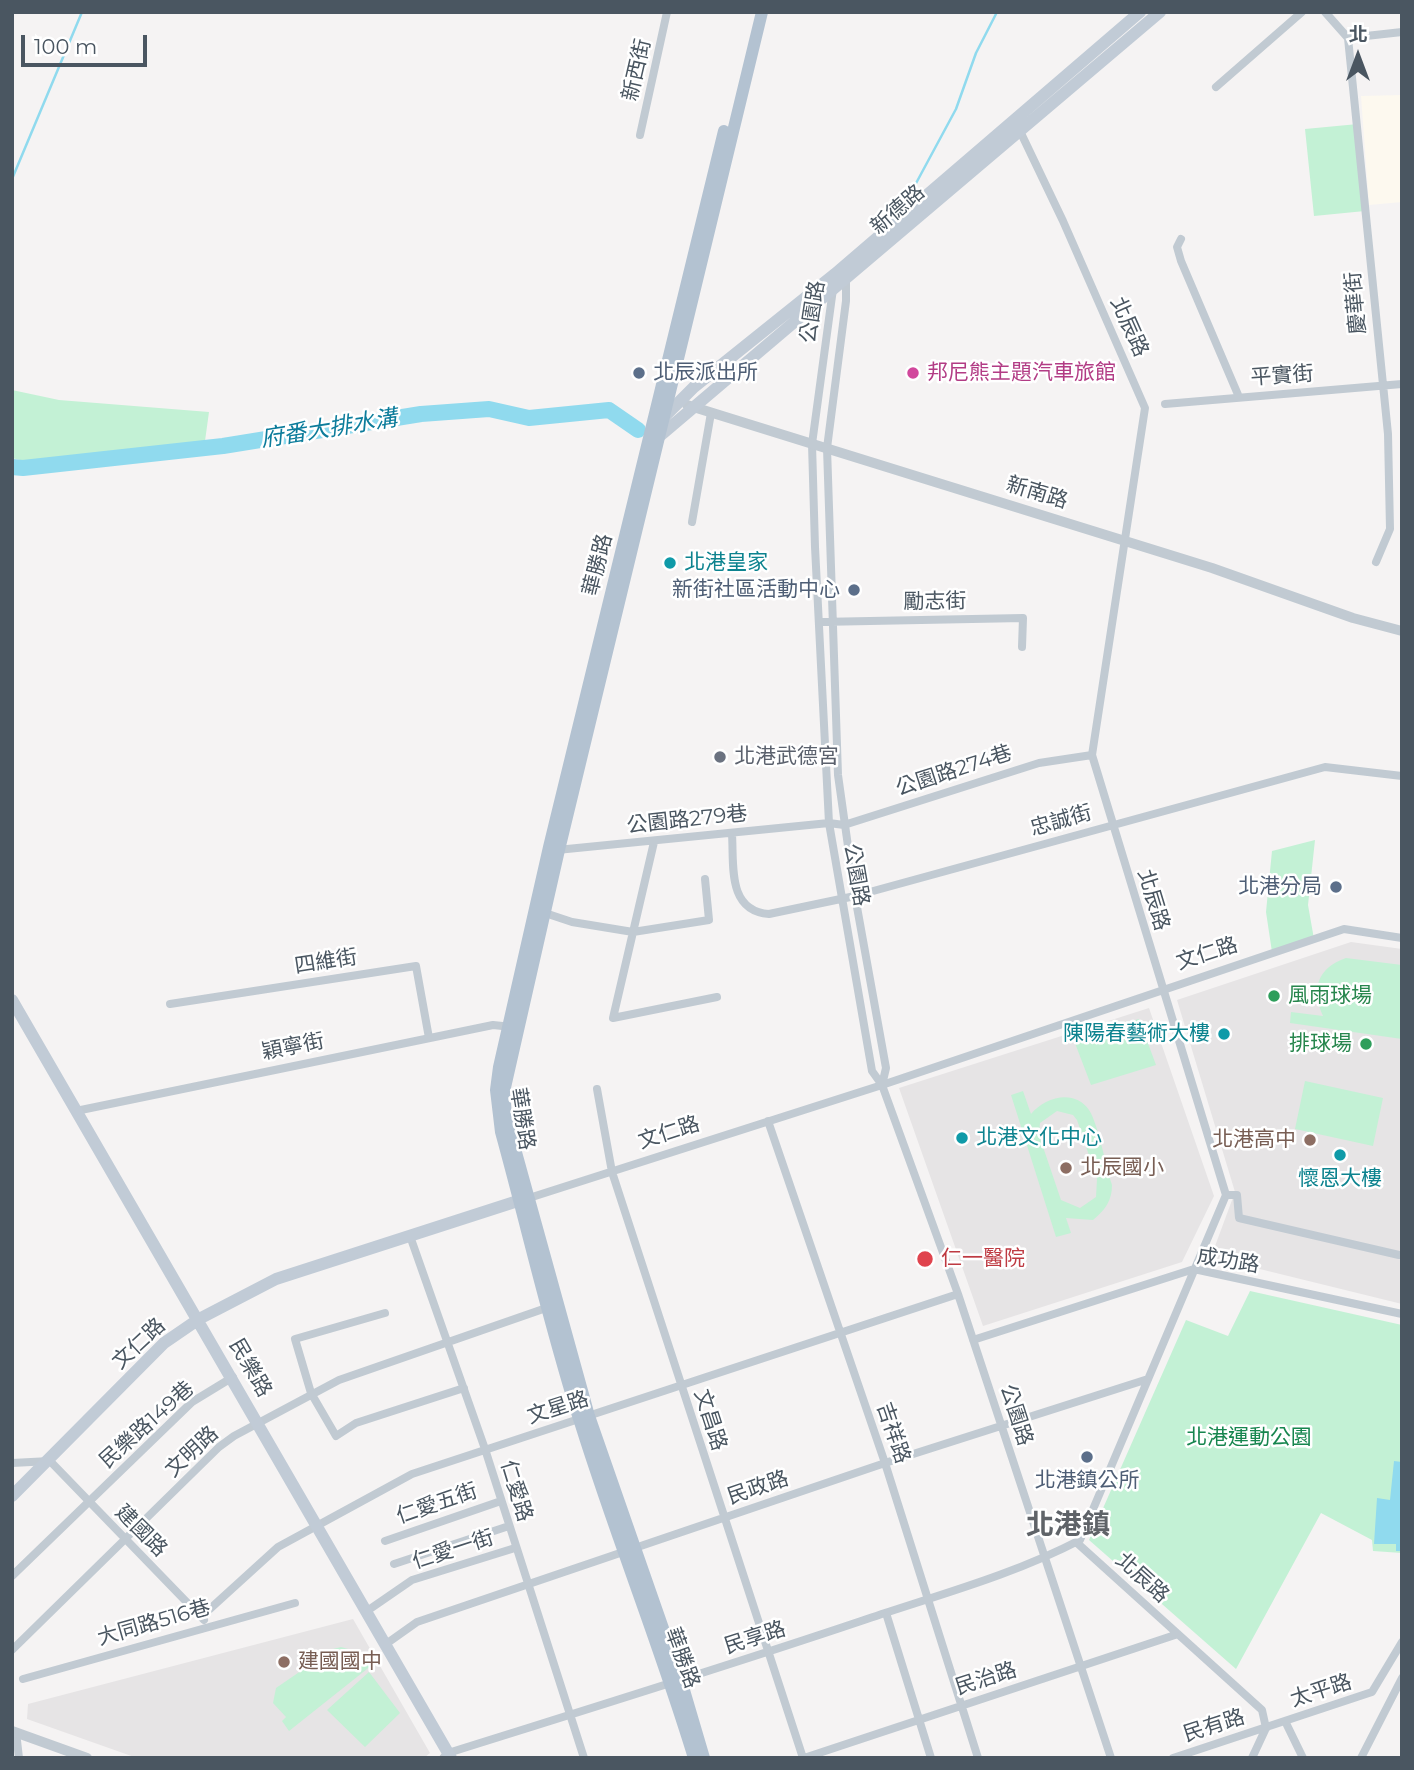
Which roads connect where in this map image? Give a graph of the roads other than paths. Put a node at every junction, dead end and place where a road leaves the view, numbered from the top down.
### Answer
1 (667, 12) edge
2 (755, 12) edge
3 (762, 12) edge
4 (1140, 12) edge
5 (1160, 12) edge
6 (1302, 12) edge
7 (1325, 12) edge
8 (1402, 32) edge
9 (1348, 38) junction
10 (1216, 87) dead end
11 (1016, 125) junction
12 (640, 135) dead end
13 (1181, 239) dead end
14 (841, 277) junction
15 (832, 293) junction
16 (1402, 384) edge
17 (1383, 386) junction
18 (1239, 397) junction
19 (668, 404) junction
20 (1165, 404) dead end
21 (692, 407) junction
22 (711, 413) junction
23 (655, 434) junction
24 (811, 444) junction
25 (827, 448) junction
26 (692, 522) dead end
27 (1125, 541) junction
28 (1376, 562) dead end
29 (833, 621) junction
30 (819, 622) junction
31 (1402, 631) edge
32 (1022, 646) dead end
33 (1092, 755) junction
34 (1402, 776) edge
35 (829, 823) junction
36 (844, 825) junction
37 (1112, 825) junction
38 (732, 834) junction
39 (654, 842) junction
40 (554, 849) junction
41 (705, 879) dead end
42 (855, 896) junction
43 (842, 899) junction
44 (545, 913) junction
45 (633, 932) junction
46 (1402, 938) edge
47 (1162, 988) junction
48 (717, 998) dead end
49 (12, 1000) edge
50 (170, 1004) dead end
51 (513, 1028) junction
52 (429, 1038) junction
53 (882, 1086) junction
54 (597, 1089) dead end
55 (76, 1111) junction
56 (768, 1121) junction
57 (612, 1172) junction
58 (1226, 1195) junction
59 (524, 1199) junction
60 (410, 1236) junction
61 (1399, 1255) dead end
62 (1194, 1269) junction
63 (958, 1294) junction
64 (553, 1306) junction
65 (385, 1313) dead end
66 (1402, 1314) edge
67 (199, 1319) junction
68 (841, 1332) junction
69 (972, 1340) junction
70 (448, 1344) junction
71 (233, 1377) junction
72 (1148, 1379) junction
73 (680, 1386) junction
74 (464, 1388) junction
75 (311, 1393) junction
76 (584, 1418) junction
77 (259, 1422) junction
78 (1002, 1427) junction
79 (485, 1449) junction
80 (50, 1461) junction
81 (12, 1463) edge
82 (885, 1463) junction
83 (12, 1496) edge
84 (501, 1501) junction
85 (88, 1503) junction
86 (724, 1519) junction
87 (318, 1524) junction
88 (509, 1526) junction
89 (126, 1541) junction
90 (385, 1541) dead end
91 (1076, 1542) junction
92 (515, 1548) junction
93 (628, 1551) junction
94 (1046, 1558) junction
95 (394, 1564) dead end
96 (12, 1576) edge
97 (527, 1586) junction
98 (929, 1598) junction
99 (295, 1603) dead end
100 (367, 1611) junction
101 (886, 1613) junction
102 (201, 1617) junction
103 (209, 1625) junction
104 (1178, 1634) junction
105 (1402, 1642) edge
106 (386, 1644) junction
107 (12, 1650) edge
108 (768, 1653) junction
109 (1082, 1666) junction
110 (1402, 1678) edge
111 (23, 1679) dead end
112 (676, 1681) junction
113 (961, 1705) junction
114 (571, 1714) junction
115 (919, 1720) junction
116 (1285, 1721) junction
117 (1266, 1728) junction
118 (14, 1732) edge
119 (447, 1756) edge
120 (19, 1758) edge
121 (88, 1758) edge
122 (584, 1758) edge
123 (694, 1758) edge
124 (704, 1758) edge
125 (804, 1758) edge
126 (931, 1758) edge
127 (978, 1758) edge
128 (1111, 1758) edge
129 (1173, 1758) edge
130 (1252, 1758) edge
131 (1303, 1758) edge
132 (1361, 1758) edge

1 - 12 street, 新西街
2 - 19 main road
3 - 19 main road
4 - 11 main road, 新德路
5 - 11 main road, 新德路
6 - 10 street
7 - 9 street
8 - 9 street
9 - 17 street, 慶華街
11 - 14 main road, 新德路
11 - 27 street, 北辰路
13 - 18 street
14 - 15 main road, 新德路
14 - 19 main road, 新德路
14 - 25 street, 公園路
15 - 21 main road, 新德路
15 - 24 street, 公園路
16 - 17 street, 平實街
17 - 18 street, 平實街
17 - 28 street, 慶華街
18 - 20 street, 平實街
19 - 21 street, 新南路
19 - 23 main road, 華勝路
21 - 22 street, 新南路
21 - 23 main road, 新德路
22 - 24 street, 新南路
22 - 26 street
23 - 40 main road, 華勝路
24 - 25 street, 新南路
24 - 30 street, 公園路
25 - 27 street, 新南路
25 - 29 street, 公園路
27 - 31 street, 新南路
27 - 33 street, 北辰路
29 - 30 street, 勵志街
29 - 32 street, 勵志街
29 - 36 street, 公園路
30 - 35 street, 公園路
33 - 36 street, 公園路274巷
33 - 37 street, 北辰路
34 - 37 street, 忠誠街
35 - 36 street, 公園路274巷
35 - 38 street, 公園路279巷
35 - 43 street, 公園路
36 - 42 street, 公園路
37 - 42 street, 忠誠街
37 - 47 street, 北辰路
38 - 39 street, 公園路279巷
38 - 43 street, 忠誠街
39 - 40 street, 公園路279巷
39 - 45 street
40 - 44 main road, 華勝路
40 - 51 main road, 華勝路
41 - 45 street
42 - 43 street, 忠誠街
42 - 53 street, 公園路
43 - 53 street, 公園路
44 - 45 street
44 - 51 main road, 華勝路
45 - 48 street
46 - 47 street, 文仁路
47 - 53 street, 文仁路
47 - 58 street, 北辰路
49 - 55 main road, 民樂路
50 - 52 street, 四維街
51 - 52 street, 穎寧街
51 - 59 main road, 華勝路
52 - 55 street, 穎寧街
53 - 56 street, 文仁路
53 - 63 street, 公園路
54 - 57 street, 文昌路
55 - 67 main road, 民樂路
56 - 57 street, 文仁路
56 - 68 street, 吉祥路
57 - 59 street, 文仁路
57 - 73 street, 文昌路
58 - 61 street, 北辰路
58 - 62 street
59 - 60 main road, 文仁路
59 - 64 main road, 華勝路
60 - 67 main road, 文仁路
60 - 70 street, 仁愛路
62 - 66 street, 成功路
62 - 69 street, 成功路
62 - 72 street
63 - 68 street, 文星路
63 - 69 street, 公園路
64 - 70 street, 文明路
64 - 76 main road, 華勝路
65 - 75 street
67 - 71 main road, 民樂路
67 - 80 main road, 文仁路
68 - 73 street, 文星路
68 - 82 street, 吉祥路
69 - 78 street, 公園路
70 - 74 street, 仁愛路
70 - 75 street, 文明路
71 - 77 main road, 民樂路
71 - 85 street, 民樂路149巷
72 - 78 street, 民政路
72 - 91 street
73 - 76 street, 文星路
73 - 86 street, 文昌路
74 - 75 street
74 - 79 street, 仁愛路
75 - 77 street, 文明路
76 - 79 street, 文星路
76 - 93 main road, 華勝路
77 - 87 main road, 民樂路
77 - 89 street, 文明路
78 - 82 street, 民政路
78 - 94 street, 公園路
79 - 84 street, 仁愛路
79 - 87 street, 文星路
80 - 81 street
80 - 83 main road, 文仁路
80 - 85 street, 建國路
82 - 86 street, 民政路
82 - 98 street, 吉祥路
84 - 88 street, 仁愛路
84 - 90 street, 仁愛五街
85 - 89 street, 建國路
85 - 96 street, 民樂路149巷
86 - 93 street, 民政路
86 - 108 street, 文昌路
87 - 100 main road, 民樂路
87 - 102 street, 文星路
88 - 92 street, 仁愛路
88 - 95 street
89 - 102 street, 建國路
89 - 107 street, 文明路
91 - 94 street, 民享路
91 - 104 street, 北辰路
92 - 97 street, 仁愛路
92 - 100 street, 仁愛一街
93 - 97 street, 民政路
93 - 112 main road, 華勝路
94 - 98 street, 民享路
94 - 109 street, 公園路
97 - 106 street, 民政路
97 - 114 street, 仁愛路
98 - 101 street, 民享路
98 - 113 street, 吉祥路
99 - 103 street, 大同路516巷
100 - 106 main road, 民樂路
101 - 108 street, 民享路
101 - 115 street
102 - 103 street, 建國路
103 - 111 street, 大同路516巷
104 - 109 street, 民治路
104 - 117 street, 北辰路
105 - 116 street, 太平路
106 - 119 main road, 民樂路
108 - 112 street, 民享路
108 - 125 street, 文昌路
109 - 113 street, 民治路
109 - 128 street, 公園路
110 - 132 street
112 - 114 street, 民享路
112 - 123 main road, 華勝路
112 - 124 main road, 華勝路
113 - 115 street, 民治路
113 - 127 street, 吉祥路
114 - 119 street, 民享路
114 - 122 street, 仁愛路
115 - 125 street, 民治路
115 - 126 street
116 - 117 street, 太平路
116 - 131 street
117 - 129 street, 民有路
117 - 130 street
118 - 120 street
118 - 121 street

